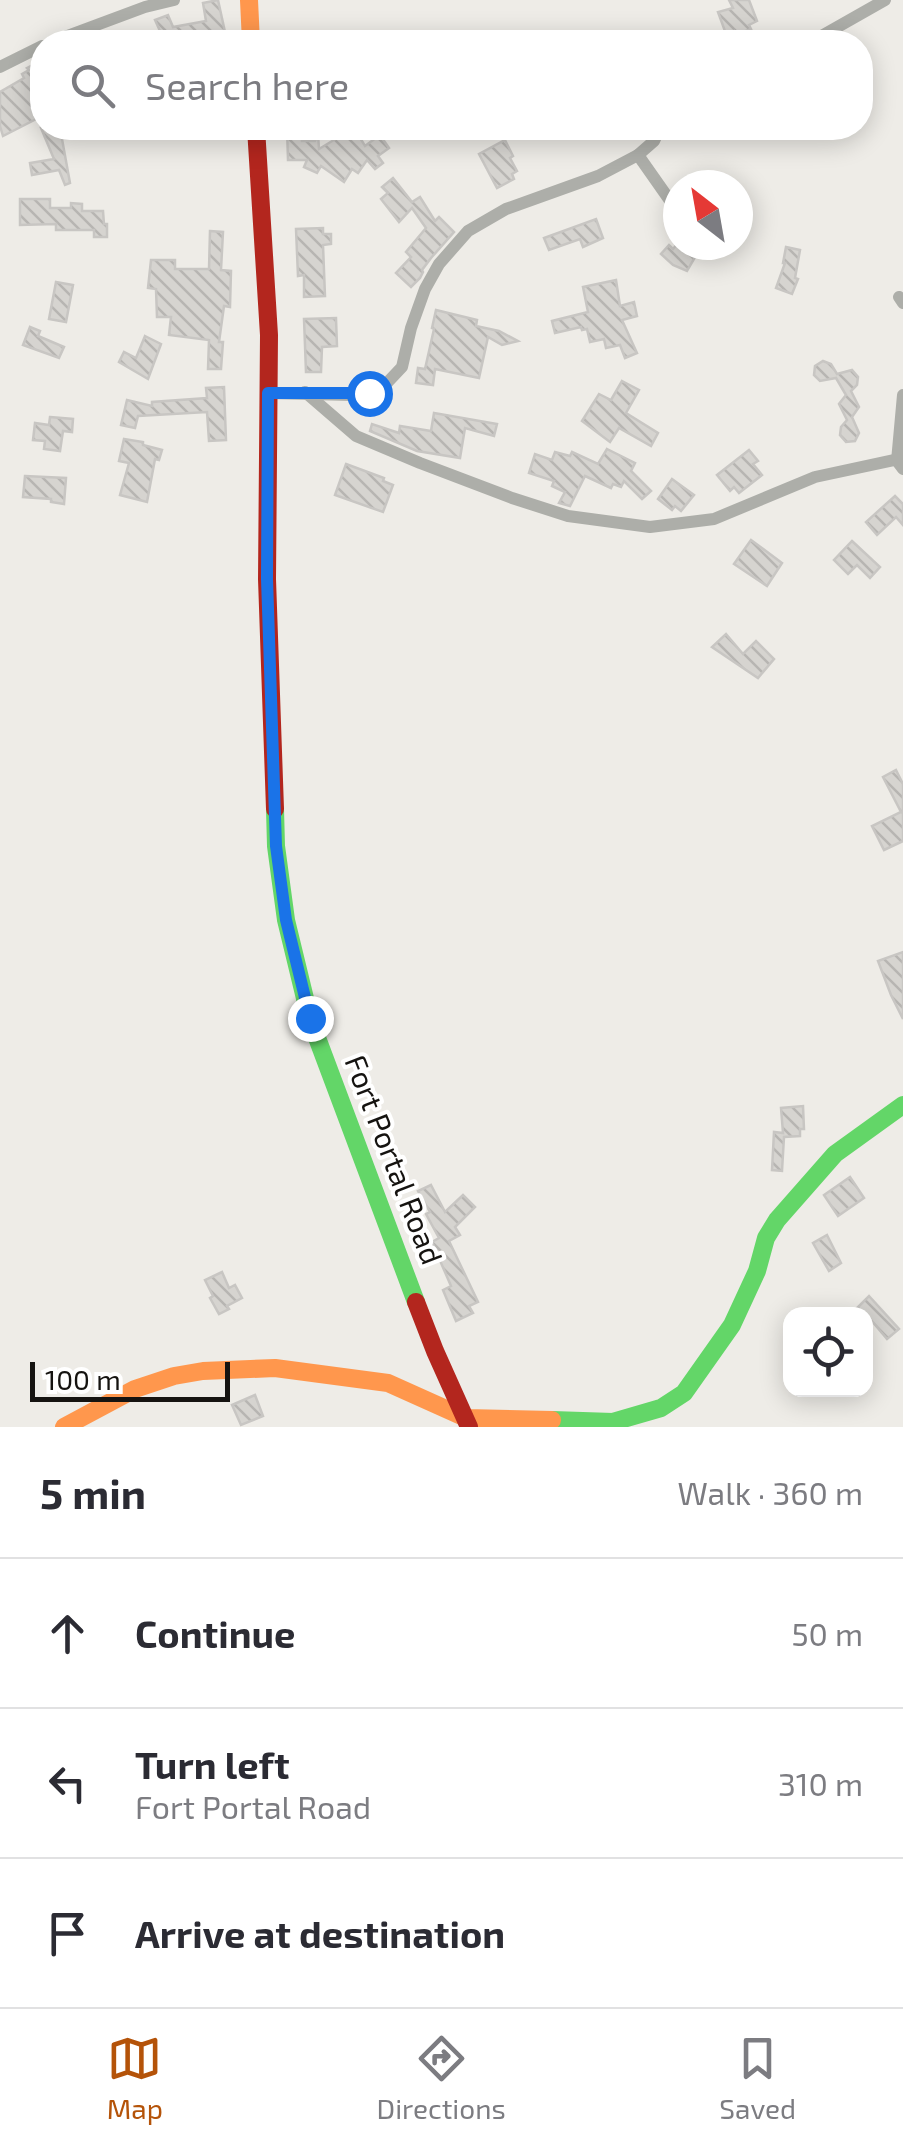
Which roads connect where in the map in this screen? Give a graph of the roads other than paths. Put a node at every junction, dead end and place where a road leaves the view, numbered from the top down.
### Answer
1 (174, 0) edge
2 (249, 0) edge
3 (885, 0) edge
4 (82, 30) edge
5 (250, 30) edge
6 (832, 30) edge
7 (30, 52) edge
8 (0, 67) edge
9 (257, 140) edge
10 (654, 140) edge
11 (638, 155) junction
12 (663, 192) edge
13 (305, 392) junction
14 (268, 393) junction
15 (903, 395) edge
16 (901, 463) edge
17 (903, 1105) edge
18 (467, 1422) edge
19 (64, 1427) edge

1 - 4 street
2 - 5 main road
3 - 6 street
7 - 8 street
9 - 14 main road, Fort Portal Road
10 - 11 street
11 - 12 street
11 - 13 street
13 - 14 street
13 - 16 street
14 - 18 main road, Fort Portal Road
15 - 16 street
17 - 18 main road
18 - 19 main road

